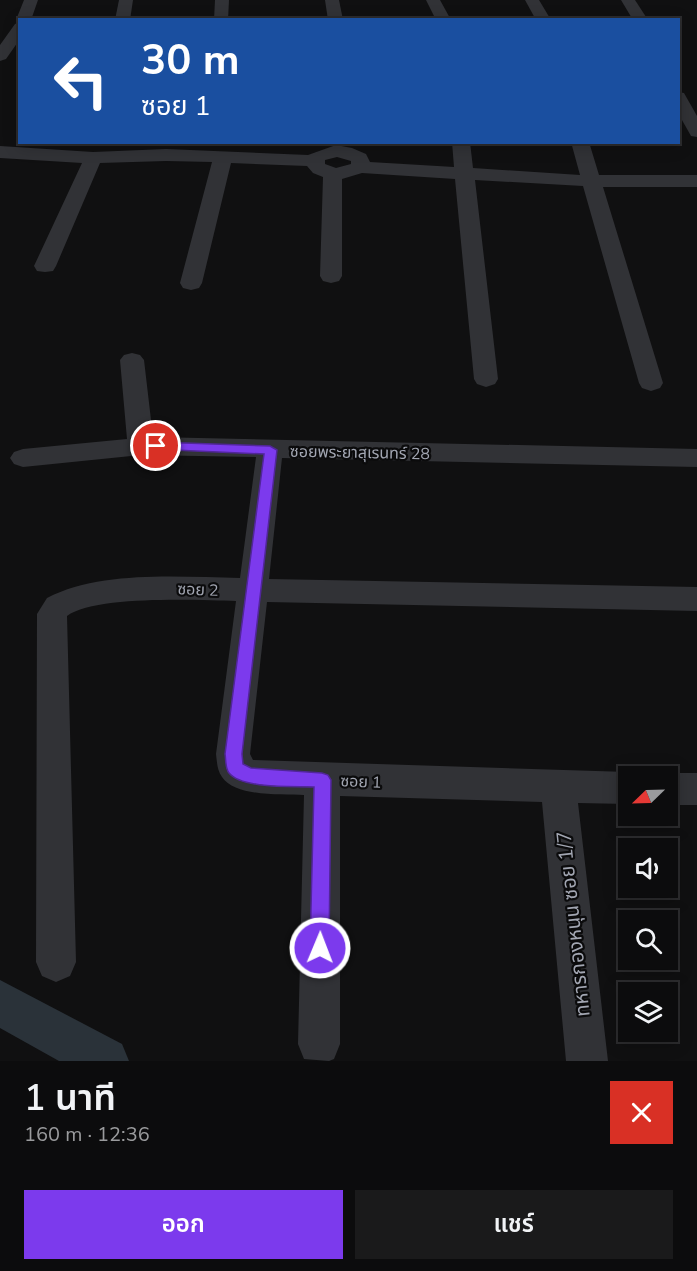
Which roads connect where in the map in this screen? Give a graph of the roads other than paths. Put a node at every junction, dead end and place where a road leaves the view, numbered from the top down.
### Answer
1 (30, 0) edge
2 (126, 0) edge
3 (222, 0) edge
4 (332, 0) edge
5 (433, 0) edge
6 (532, 0) edge
7 (628, 0) edge
8 (23, 18) edge
9 (122, 18) edge
10 (221, 18) edge
11 (336, 18) edge
12 (443, 18) edge
13 (543, 18) edge
14 (640, 18) edge
15 (18, 28) edge
16 (18, 30) edge
17 (0, 33) edge
18 (0, 56) edge
19 (680, 101) edge
20 (697, 132) edge
21 (461, 144) edge
22 (581, 144) edge
23 (40, 149) edge
24 (169, 149) edge
25 (0, 152) edge
26 (322, 152) edge
27 (223, 156) junction
28 (93, 158) junction
29 (359, 167) junction
30 (333, 174) junction
31 (464, 174) junction
32 (590, 181) junction
33 (697, 181) edge
34 (45, 266) dead end
35 (331, 276) dead end
36 (191, 283) dead end
37 (132, 360) dead end
38 (486, 379) dead end
39 (651, 383) dead end
40 (141, 446) junction
41 (270, 450) junction
42 (23, 458) dead end
43 (697, 458) edge
44 (254, 590) junction
45 (697, 598) edge
46 (322, 780) junction
47 (558, 786) junction
48 (618, 788) edge
49 (678, 789) edge
50 (697, 789) edge
51 (56, 962) dead end
52 (319, 1044) dead end
53 (587, 1061) edge

1 - 8 street
2 - 9 street
3 - 10 street
4 - 11 street
5 - 12 street
6 - 13 street
7 - 14 street
15 - 17 street
16 - 18 street
19 - 20 street
21 - 31 street
22 - 32 street
23 - 25 street
23 - 28 street
24 - 27 street
24 - 28 street
26 - 27 street
26 - 29 street
26 - 30 street
27 - 36 street
28 - 34 street
29 - 30 street
29 - 31 street
30 - 35 street
31 - 32 street
31 - 38 street
32 - 33 street
32 - 39 street
37 - 40 street
40 - 41 street, ซอยพระยาสุเรนทร์ 28
40 - 42 street, ซอยพระยาสุเรนทร์ 28
41 - 43 street, ซอยพระยาสุเรนทร์ 28
41 - 44 street, ซอย 1
44 - 45 street, ซอย 2
44 - 46 street, ซอย 1
44 - 51 street, ซอย 2
46 - 47 street, ซอย 1
46 - 52 street
47 - 48 street, ซอย 1
47 - 53 street, ทหารกองหนุน ซอย 1/7
49 - 50 street

